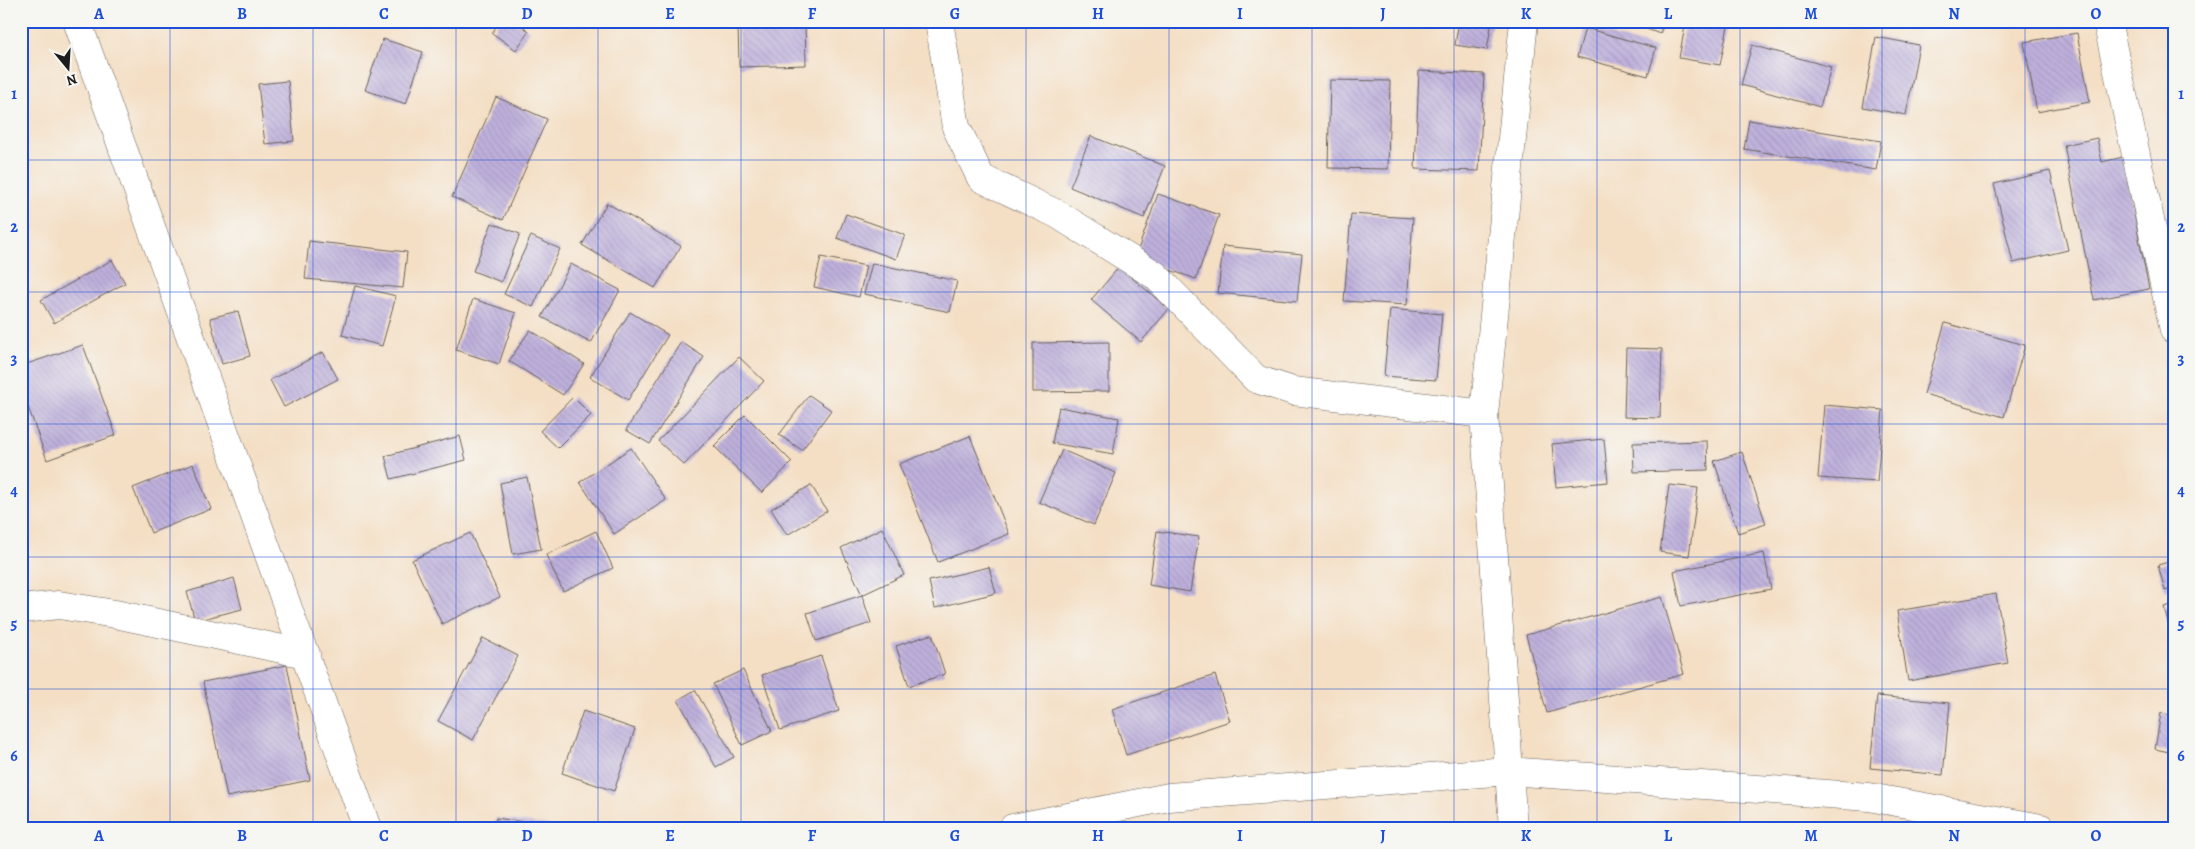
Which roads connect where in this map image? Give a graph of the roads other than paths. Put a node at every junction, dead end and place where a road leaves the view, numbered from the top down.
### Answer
1 (77, 21) edge
2 (939, 21) edge
3 (1524, 21) edge
4 (2107, 21) edge
5 (2174, 330) edge
6 (1484, 414) junction
7 (21, 609) edge
8 (306, 654) junction
9 (1508, 771) junction
10 (367, 828) edge
11 (1013, 828) edge
12 (1513, 828) edge
13 (2041, 828) edge

1 - 8 street
2 - 6 street
3 - 6 street
4 - 5 street
6 - 9 street
7 - 8 street
8 - 10 street
9 - 11 street
9 - 12 street
9 - 13 street

